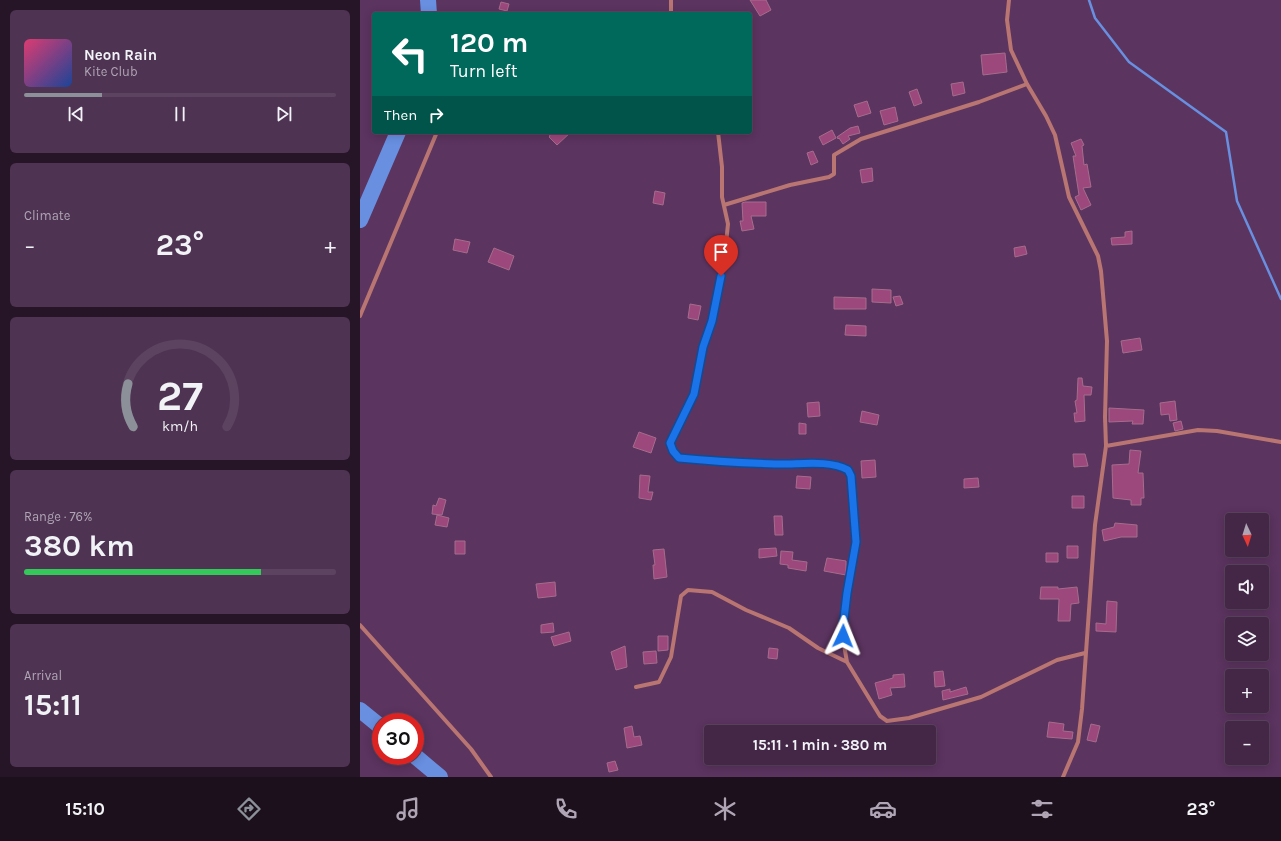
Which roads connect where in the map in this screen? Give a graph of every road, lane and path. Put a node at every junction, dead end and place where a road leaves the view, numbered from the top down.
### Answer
1 (671, 0) edge
2 (1009, 0) edge
3 (671, 12) edge
4 (1027, 84) junction
5 (436, 134) edge
6 (718, 134) edge
7 (724, 205) junction
8 (360, 316) edge
9 (1281, 442) edge
10 (1106, 446) junction
11 (360, 625) edge
12 (1085, 653) junction
13 (847, 662) junction
14 (636, 687) dead end
15 (491, 777) edge
16 (1063, 777) edge

1 - 3 street
2 - 4 street
4 - 7 street
4 - 10 street
5 - 8 street
6 - 7 street
7 - 13 street
9 - 10 street
10 - 12 street
11 - 15 street
12 - 13 street
12 - 16 street
13 - 14 street

